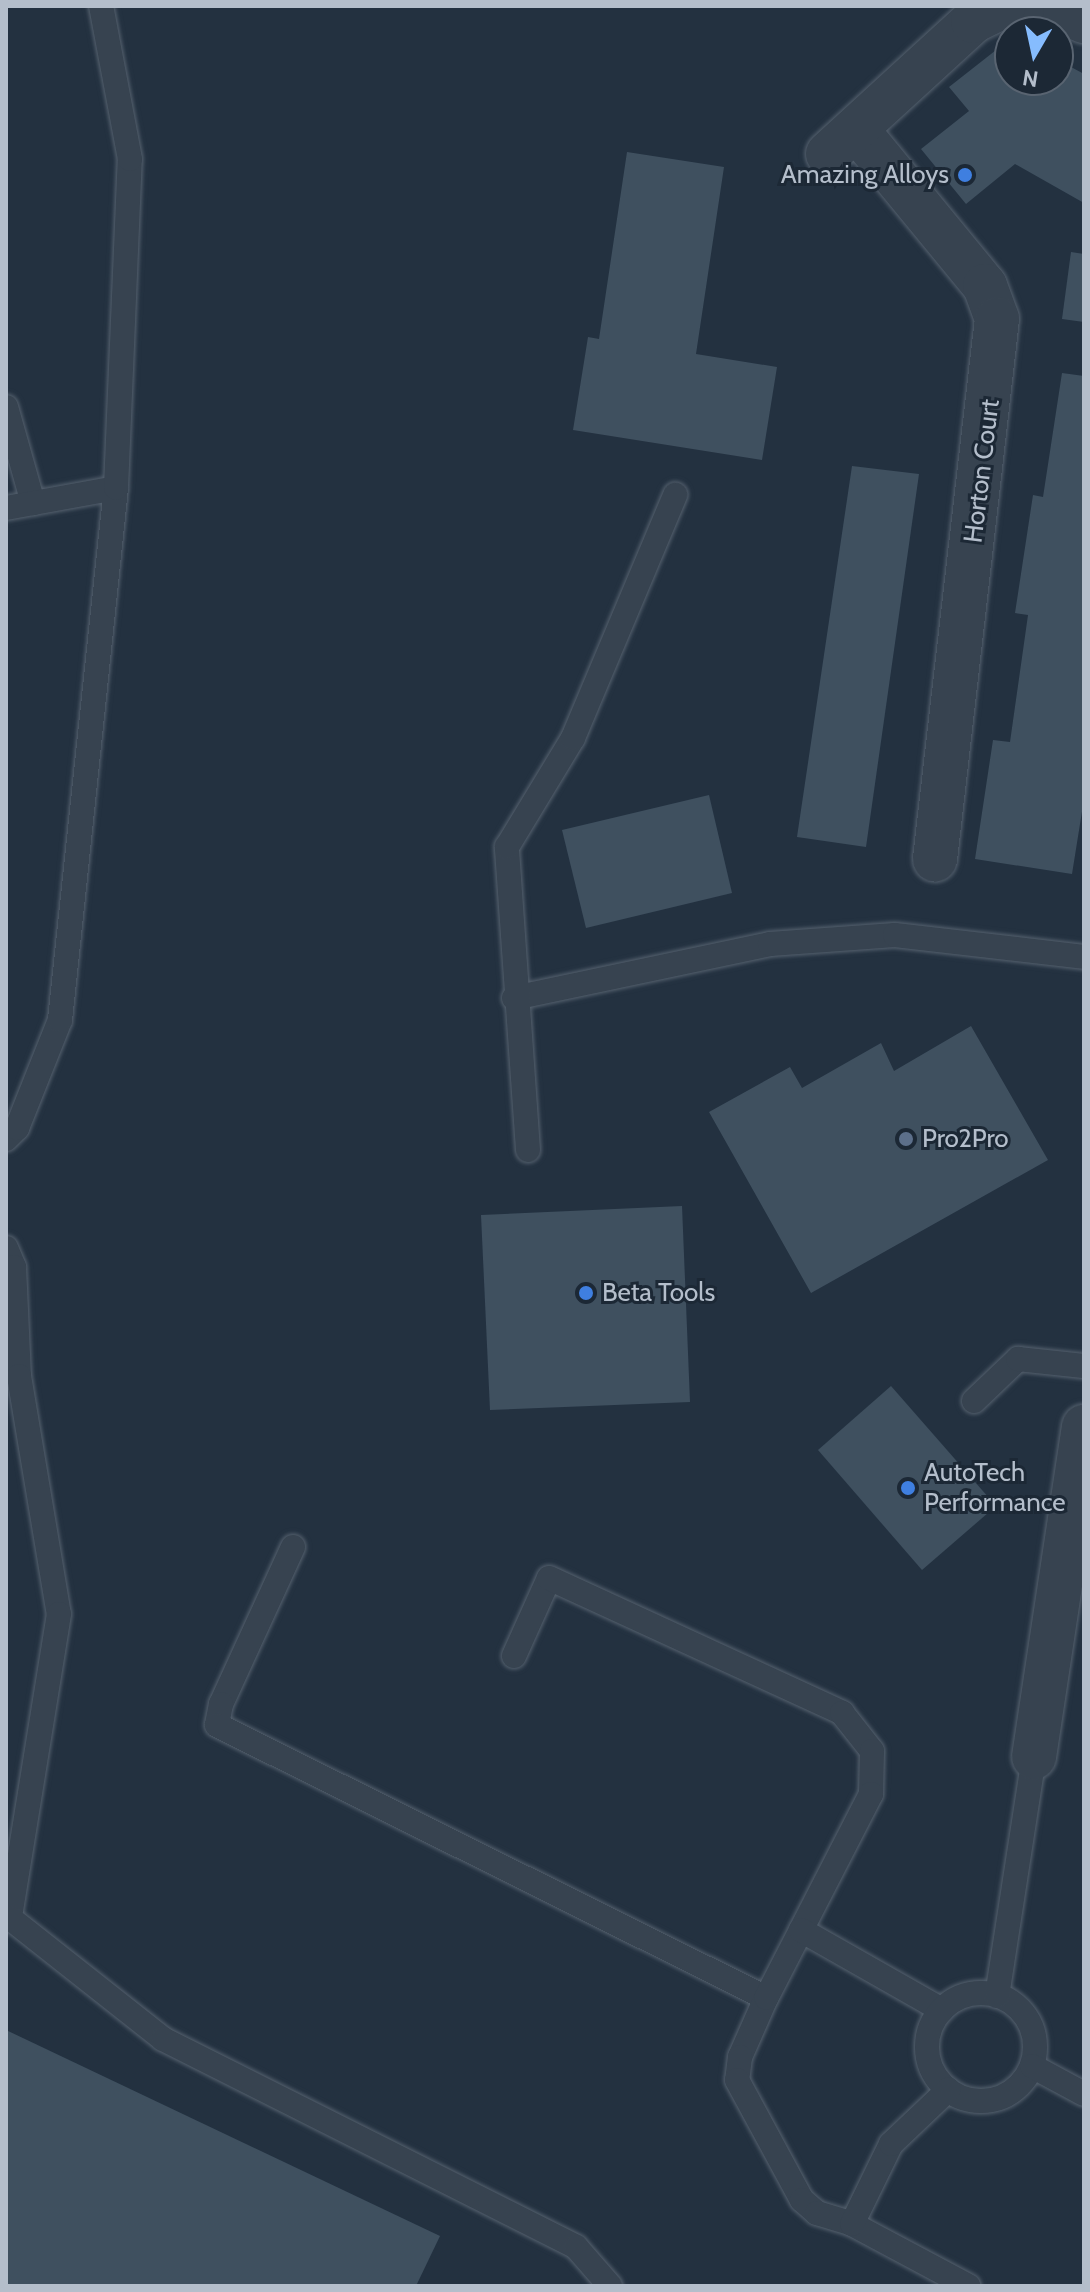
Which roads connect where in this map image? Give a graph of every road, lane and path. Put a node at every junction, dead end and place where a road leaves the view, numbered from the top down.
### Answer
1 (101, 6) edge
2 (1004, 6) edge
3 (1016, 6) edge
4 (1084, 21) edge
5 (6, 407) edge
6 (116, 488) junction
7 (675, 495) dead end
8 (33, 503) junction
9 (6, 508) edge
10 (935, 859) dead end
11 (1084, 957) edge
12 (514, 998) junction
13 (6, 1139) edge
14 (528, 1150) dead end
15 (6, 1248) edge
16 (1084, 1366) edge
17 (974, 1401) dead end
18 (1084, 1427) edge
19 (1080, 1485) edge
20 (293, 1547) dead end
21 (514, 1656) dead end
22 (1034, 1757) joint
23 (8, 1918) edge
24 (801, 1930) junction
25 (997, 1996) junction
26 (766, 1998) junction
27 (942, 2010) junction
28 (1032, 2066) junction
29 (948, 2090) junction
30 (1084, 2094) edge
31 (852, 2224) junction
32 (610, 2286) edge
33 (968, 2286) edge

1 - 6 lane
2 - 10 street, Horton Court
3 - 4 street
5 - 8 lane
6 - 8 lane
6 - 13 lane
7 - 12 lane
8 - 9 lane
11 - 12 lane
12 - 14 lane
15 - 23 lane
16 - 17 lane
18 - 19 street
19 - 22 street
20 - 26 lane
21 - 24 lane
22 - 25 lane
23 - 32 lane
24 - 26 lane
24 - 27 lane
25 - 27 lane
25 - 28 lane
26 - 31 lane
27 - 29 lane
28 - 29 lane
28 - 30 lane
29 - 31 lane
31 - 33 lane

